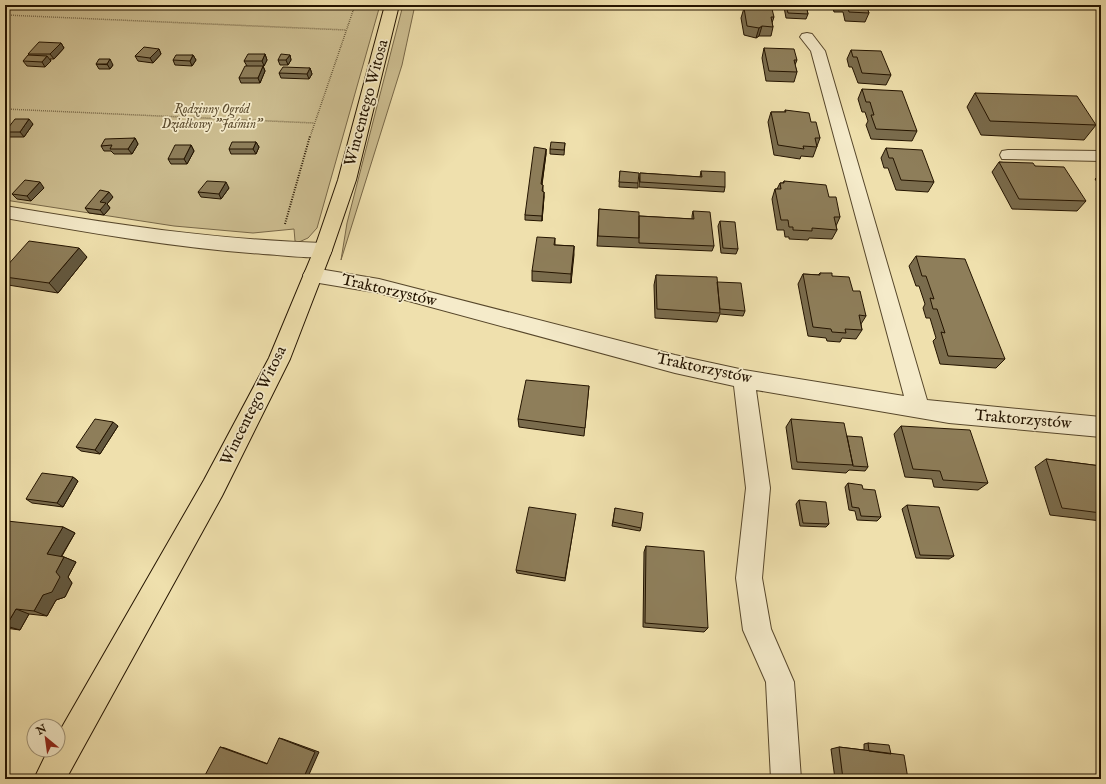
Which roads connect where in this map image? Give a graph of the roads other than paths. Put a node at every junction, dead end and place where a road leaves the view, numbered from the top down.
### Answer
1 (392, 5) edge
2 (807, 37) dead end
3 (1008, 155) dead end
4 (1101, 156) edge
5 (5, 212) edge
6 (323, 250) junction
7 (313, 276) junction
8 (744, 378) junction
9 (918, 408) junction
10 (1101, 427) edge
11 (49, 779) edge
12 (786, 779) edge

1 - 6 main road, Wincentego Witosa
2 - 9 street
3 - 4 street
5 - 6 street
6 - 7 main road, Wincentego Witosa
7 - 8 street, Traktorzystów
7 - 11 main road, Wincentego Witosa
8 - 9 street, Traktorzystów
8 - 12 street
9 - 10 street, Traktorzystów

